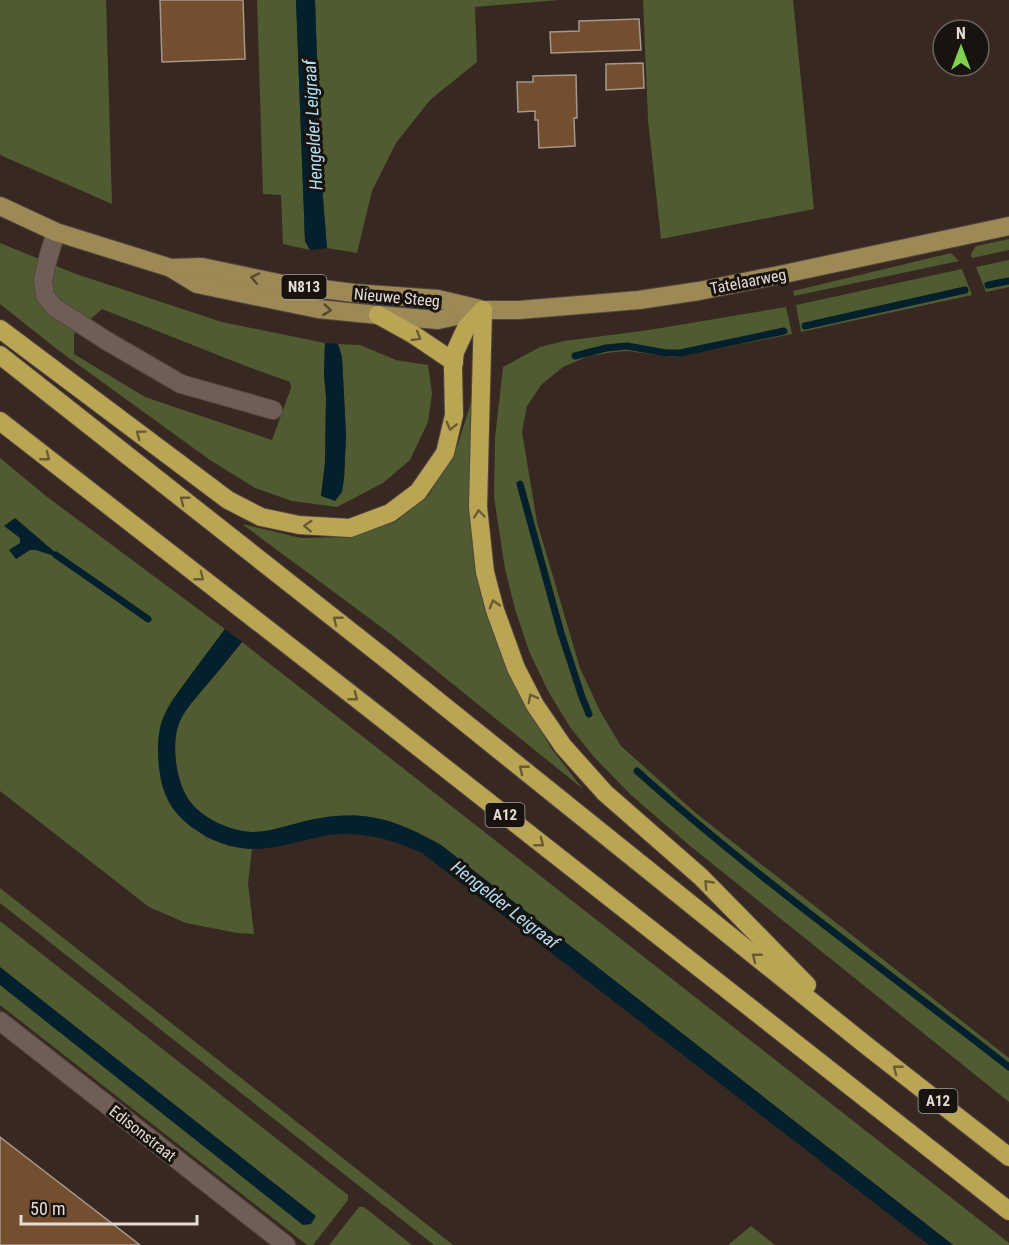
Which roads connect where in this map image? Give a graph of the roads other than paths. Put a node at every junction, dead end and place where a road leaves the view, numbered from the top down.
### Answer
1 (0, 206) edge
2 (1009, 226) edge
3 (56, 232) junction
4 (171, 268) junction
5 (483, 310) junction
6 (378, 315) junction
7 (0, 329) edge
8 (0, 355) edge
9 (454, 362) junction
10 (273, 410) dead end
11 (0, 421) edge
12 (0, 1021) edge
13 (867, 1046) junction
14 (1009, 1157) edge
15 (1009, 1211) edge
16 (286, 1245) edge

1 - 3 main road, Nieuwe Steeg / N813
2 - 5 main road, Tatelaarweg / N813
3 - 4 main road, Nieuwe Steeg / N813
3 - 10 street
5 -> 4 main road, Nieuwe Steeg / N813
4 -> 6 main road, Nieuwe Steeg / N813
5 - 6 main road, Nieuwe Steeg / N813
5 - 9 highway
13 -> 5 highway, A12
6 -> 9 highway
9 -> 7 highway
13 -> 8 highway, A12
11 -> 15 highway, A12
12 - 16 street, Edisonstraat
14 -> 13 highway, A12

